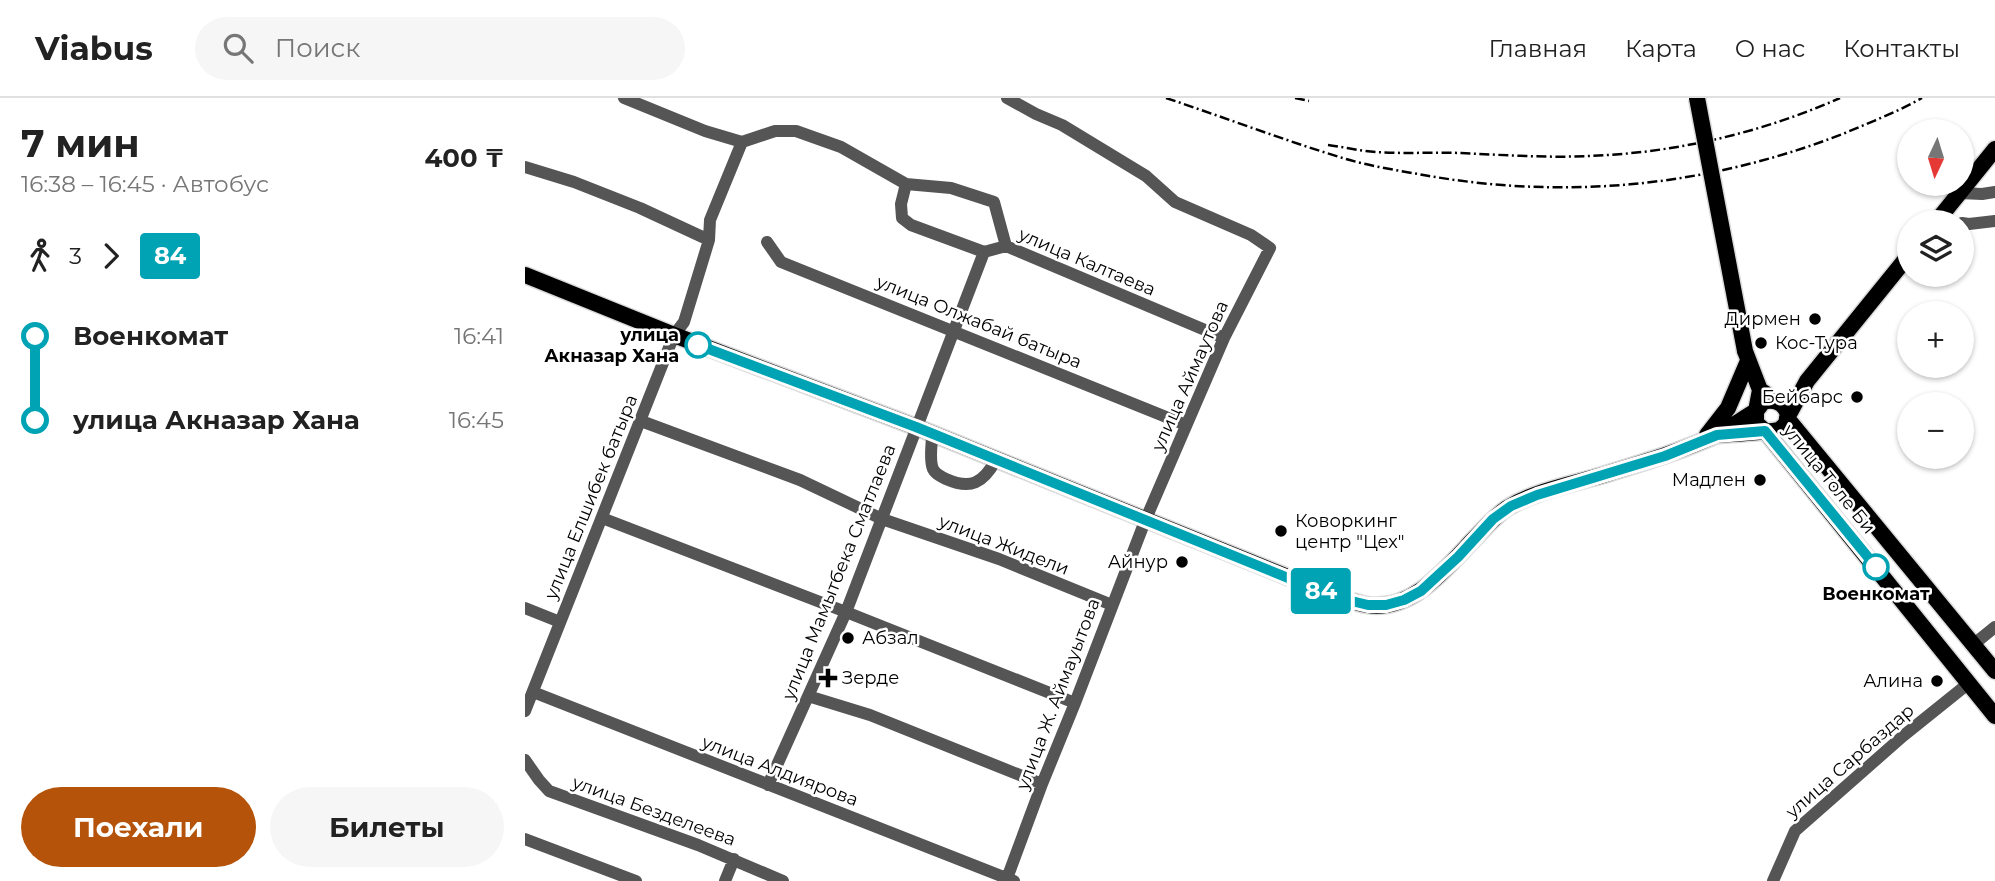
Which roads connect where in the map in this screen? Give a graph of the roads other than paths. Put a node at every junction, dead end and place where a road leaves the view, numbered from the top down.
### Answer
1 (624, 98) edge
2 (1007, 98) edge
3 (1697, 98) edge
4 (742, 142) junction
5 (1995, 149) edge
6 (525, 167) edge
7 (1974, 175) edge
8 (906, 184) junction
9 (1995, 192) edge
10 (1974, 194) edge
11 (1995, 221) edge
12 (1974, 223) edge
13 (709, 240) junction
14 (767, 242) dead end
15 (1006, 246) junction
16 (984, 252) junction
17 (1897, 270) edge
18 (525, 275) edge
19 (954, 331) junction
20 (674, 335) junction
21 (1224, 338) junction
22 (1746, 356) junction
23 (1807, 381) junction
24 (1759, 390) junction
25 (1774, 400) junction
26 (1756, 411) junction
27 (1787, 418) junction
28 (641, 421) junction
29 (1187, 425) junction
30 (916, 427) junction
31 (1765, 431) junction
32 (933, 435) junction
33 (1710, 438) junction
34 (996, 460) junction
35 (602, 518) junction
36 (882, 519) junction
37 (1145, 521) junction
38 (1112, 605) junction
39 (525, 608) edge
40 (846, 611) junction
41 (561, 622) junction
42 (1995, 627) edge
43 (1974, 644) junction
44 (1993, 668) edge
45 (1969, 682) junction
46 (533, 692) junction
47 (808, 696) junction
48 (1075, 703) junction
49 (525, 711) edge
50 (1995, 716) edge
51 (525, 760) edge
52 (1042, 784) junction
53 (768, 785) junction
54 (525, 839) edge
55 (734, 859) junction
56 (1009, 880) edge
57 (636, 881) edge
58 (725, 881) edge
59 (783, 881) edge
60 (1773, 881) edge

1 - 4 street
2 - 21 street, улица Аймаутова
3 - 22 main road, bridge
4 - 8 street
4 - 13 street, улица Елшибек батыра
5 - 7 main road
6 - 13 street
8 - 15 street
8 - 16 street
9 - 10 street
11 - 12 street
13 - 20 street, улица Елшибек батыра
14 - 19 street, улица Олжабай батыра
15 - 16 street, улица Калтаева
15 - 21 street, улица Калтаева
16 - 19 street, улица Мамытбека Сматлаева
17 - 23 main road
18 - 20 main road
19 - 29 street, улица Олжабай батыра
19 - 30 street, улица Мамытбека Сматлаева
20 - 28 street, улица Елшибек батыра
20 - 30 main road
21 - 29 street, улица Аймаутова
22 - 24 main road
22 - 33 main road
23 - 25 main road
23 - 27 main road
24 - 25 main road
24 - 26 main road
25 - 26 main road
25 - 27 main road
26 - 31 main road
26 - 33 main road
27 - 31 main road
27 - 43 main road, улица Толе Би
28 - 35 street, улица Елшибек батыра
28 - 36 street, улица Жидели
29 - 37 street, улица Аймаутова
30 - 32 main road
30 - 36 street, улица Мамытбека Сматлаева
31 - 33 main road
31 - 45 main road, улица Толе Би
32 - 34 main road
32 - 34 street
33 - 37 main road
34 - 37 main road
35 - 40 street
35 - 41 street, улица Елшибек батыра
36 - 38 street, улица Жидели
36 - 40 street, улица Мамытбека Сматлаева
37 - 38 street, улица Ж. Аймауытова
38 - 48 street, улица Ж. Аймауытова
39 - 41 street
40 - 47 street, улица Мамытбека Сматлаева
40 - 48 street
41 - 46 street, улица Елшибек батыра
42 - 43 street
43 - 44 main road, улица Толе Би
44 - 45 main road
45 - 50 main road, улица Толе Би
45 - 60 street, улица Сарбаздар
46 - 49 street, улица Елшибек батыра
46 - 53 street, улица Алдиярова
47 - 52 street
47 - 53 street, улица Мамытбека Сматлаева
48 - 52 street, улица Ж. Аймауытова
51 - 55 street, улица Безделеева
52 - 56 street, улица Ж. Аймауытова
53 - 56 street, улица Алдиярова
54 - 57 street
55 - 58 street
55 - 59 street, улица Безделеева

